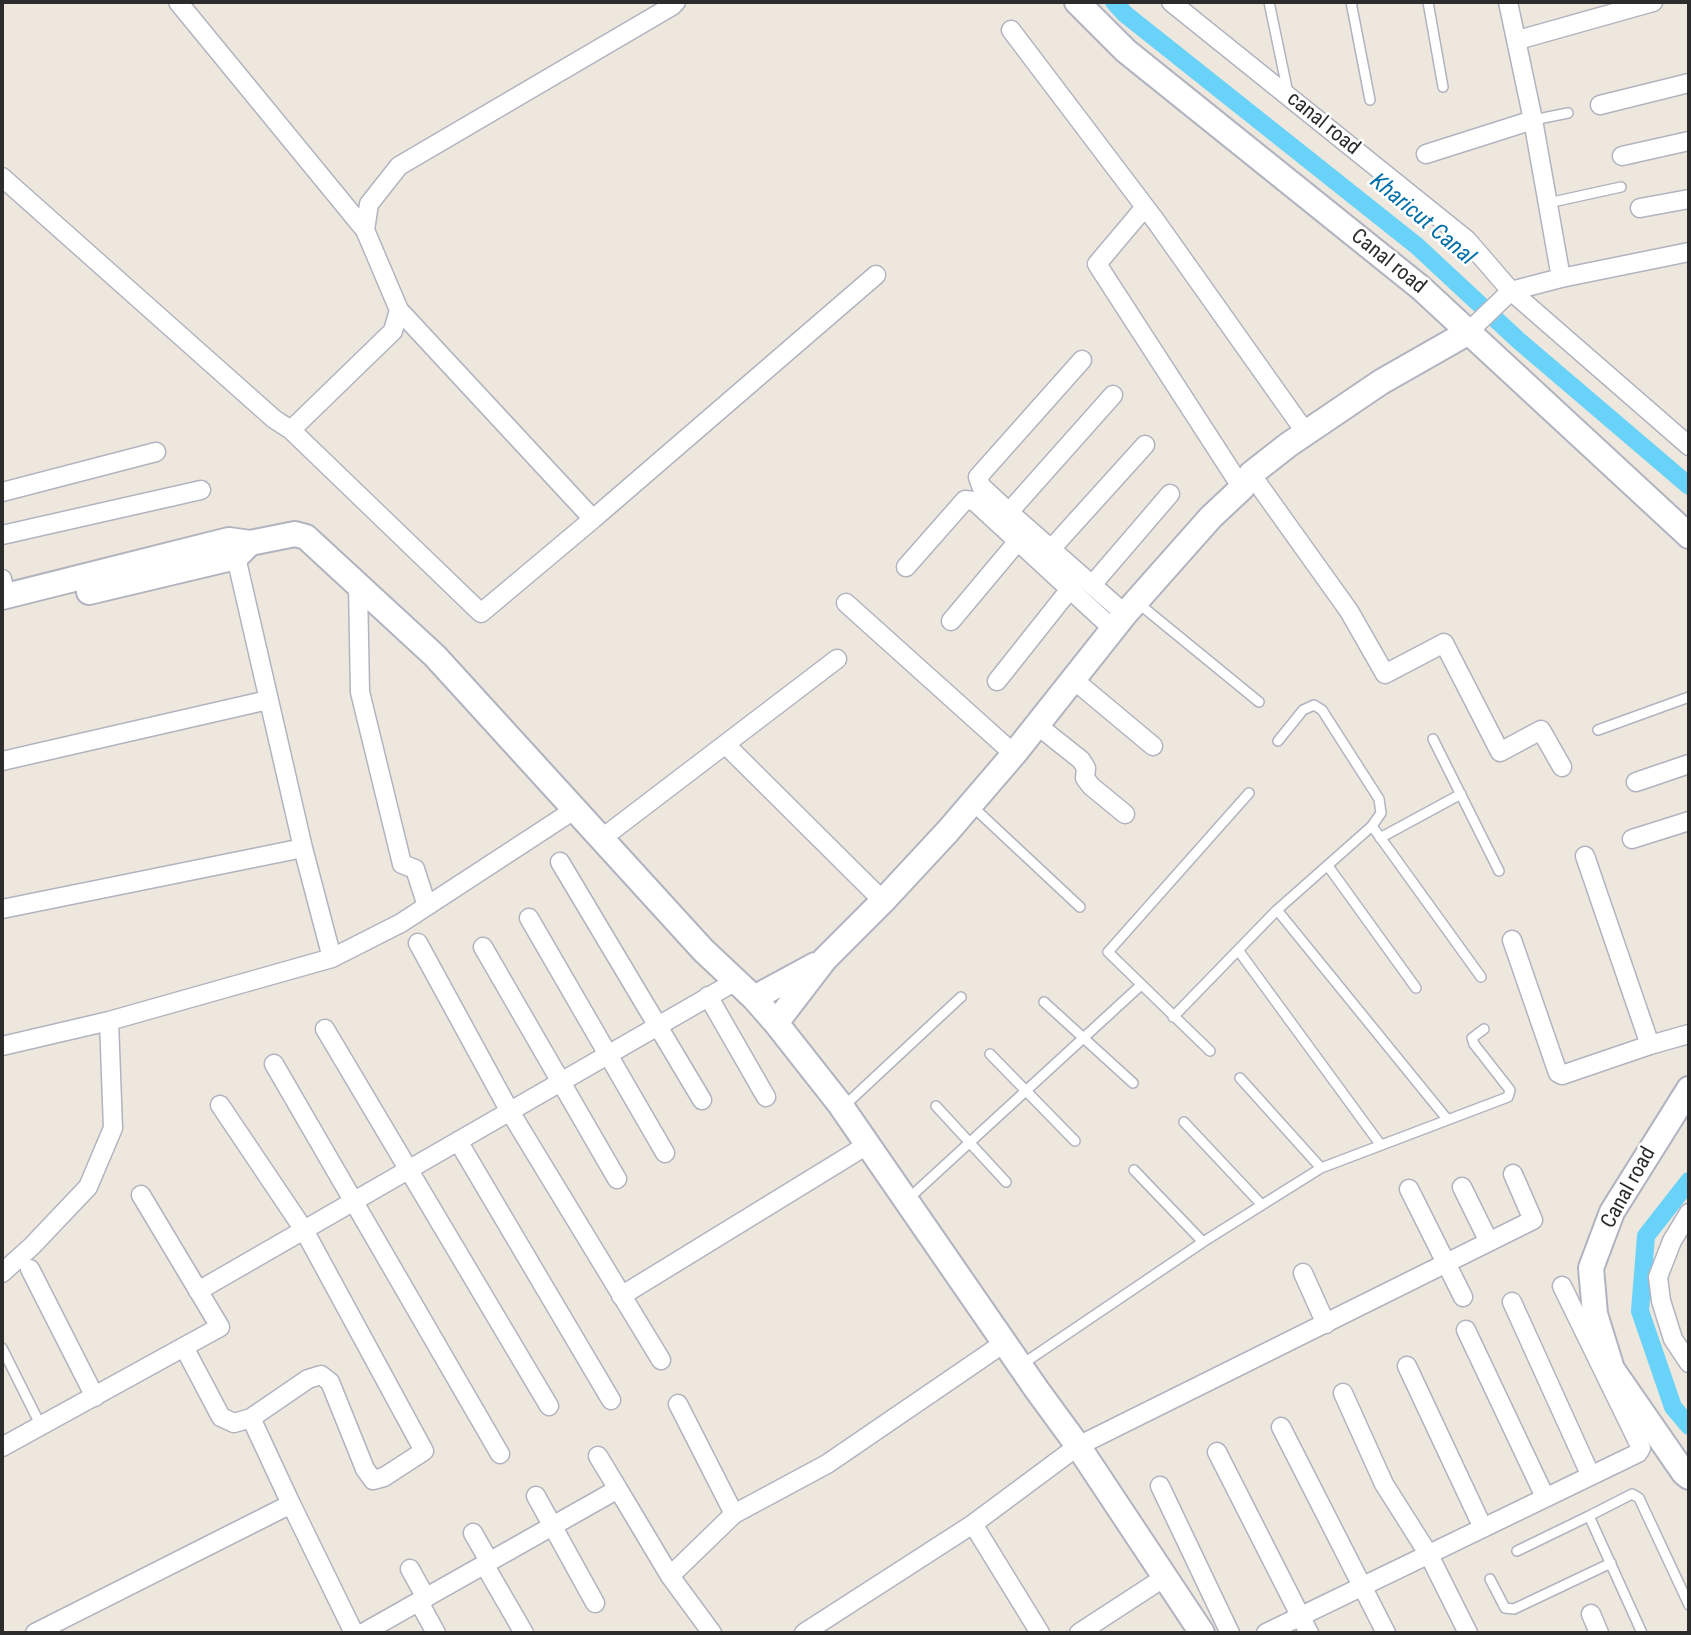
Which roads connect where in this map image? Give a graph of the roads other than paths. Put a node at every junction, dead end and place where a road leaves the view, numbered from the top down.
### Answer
1 (178, 2) edge
2 (676, 2) edge
3 (1077, 2) edge
4 (1171, 2) edge
5 (1269, 2) edge
6 (1351, 2) edge
7 (1428, 2) edge
8 (1508, 2) edge
9 (1653, 2) edge
10 (1606, 8) edge
11 (1011, 30) dead end
12 (1518, 40) junction
13 (1689, 83) edge
14 (1443, 88) dead end
15 (1289, 96) junction
16 (1370, 100) dead end
17 (1600, 106) dead end
18 (1568, 113) dead end
19 (1533, 120) junction
20 (1689, 141) edge
21 (1426, 154) dead end
22 (1622, 156) dead end
23 (2, 177) edge
24 (1621, 187) dead end
25 (1689, 199) edge
26 (1548, 203) junction
27 (1145, 207) junction
28 (1640, 208) dead end
29 (365, 230) junction
30 (1689, 252) edge
31 (876, 275) dead end
32 (1561, 278) junction
33 (1507, 285) junction
34 (399, 310) junction
35 (1472, 328) junction
36 (1082, 360) dead end
37 (1113, 395) dead end
38 (291, 430) junction
39 (1306, 433) junction
40 (1144, 444) dead end
41 (1689, 446) edge
42 (156, 452) dead end
43 (1247, 481) junction
44 (201, 490) dead end
45 (2, 492) edge
46 (1170, 494) dead end
47 (1009, 512) junction
48 (593, 519) junction
49 (2, 535) edge
50 (1689, 536) edge
51 (1018, 541) junction
52 (1051, 549) junction
53 (243, 550) junction
54 (906, 567) dead end
55 (358, 585) junction
56 (1092, 585) junction
57 (1070, 589) junction
58 (3, 596) edge
59 (846, 603) dead end
60 (1125, 615) junction
61 (951, 621) dead end
62 (837, 659) dead end
63 (1074, 680) junction
64 (997, 681) dead end
65 (1689, 697) edge
66 (268, 700) junction
67 (1259, 702) dead end
68 (1037, 725) junction
69 (1598, 730) dead end
70 (1433, 739) dead end
71 (1278, 741) dead end
72 (726, 745) junction
73 (1153, 746) dead end
74 (1014, 754) junction
75 (2, 761) edge
76 (1689, 764) edge
77 (1562, 767) dead end
78 (1636, 782) dead end
79 (1249, 793) dead end
80 (1461, 794) junction
81 (971, 804) junction
82 (574, 810) junction
83 (1125, 814) dead end
84 (1689, 821) edge
85 (1372, 826) junction
86 (1380, 838) junction
87 (601, 839) junction
88 (1632, 839) dead end
89 (303, 848) junction
90 (1585, 856) dead end
91 (560, 862) dead end
92 (1328, 866) junction
93 (1499, 871) dead end
94 (883, 901) junction
95 (427, 906) junction
96 (1080, 907) dead end
97 (2, 909) edge
98 (1278, 910) junction
99 (529, 918) dead end
100 (1512, 940) dead end
101 (418, 943) dead end
102 (483, 947) dead end
103 (1238, 950) junction
104 (332, 958) junction
105 (825, 959) junction
106 (1481, 976) dead end
107 (736, 981) junction
108 (1140, 986) junction
109 (1416, 988) dead end
110 (708, 996) junction
111 (961, 997) dead end
112 (754, 998) junction
113 (1044, 1002) dead end
114 (1173, 1017) junction
115 (109, 1021) junction
116 (776, 1023) junction
117 (659, 1025) junction
118 (325, 1029) dead end
119 (1484, 1029) dead end
120 (1689, 1034) edge
121 (1084, 1038) junction
122 (1650, 1045) junction
123 (2, 1046) edge
124 (1210, 1051) dead end
125 (990, 1054) dead end
126 (609, 1055) junction
127 (274, 1064) dead end
128 (1240, 1078) dead end
129 (560, 1082) junction
130 (1133, 1083) dead end
131 (1689, 1089) edge
132 (1027, 1091) junction
133 (766, 1097) dead end
134 (702, 1100) dead end
135 (220, 1105) dead end
136 (936, 1107) dead end
137 (842, 1108) junction
138 (509, 1110) junction
139 (1447, 1119) junction
140 (1184, 1122) dead end
141 (458, 1141) junction
142 (1075, 1141) dead end
143 (970, 1143) junction
144 (1380, 1144) junction
145 (867, 1145) junction
146 (665, 1153) dead end
147 (1321, 1168) junction
148 (1134, 1170) dead end
149 (408, 1171) junction
150 (1513, 1174) dead end
151 (617, 1179) dead end
152 (1006, 1182) dead end
153 (1462, 1187) dead end
154 (1409, 1189) dead end
155 (141, 1195) dead end
156 (354, 1201) junction
157 (907, 1201) junction
158 (1261, 1204) junction
159 (1689, 1213) edge
160 (304, 1230) junction
161 (1203, 1242) junction
162 (1489, 1242) junction
163 (1445, 1264) junction
164 (30, 1269) dead end
165 (2, 1273) edge
166 (1303, 1273) dead end
167 (1562, 1286) dead end
168 (198, 1291) junction
169 (621, 1296) junction
170 (1463, 1297) dead end
171 (1512, 1302) dead end
172 (1326, 1324) junction
173 (1466, 1330) dead end
174 (1004, 1343) junction
175 (2, 1348) edge
176 (185, 1349) junction
177 (661, 1360) dead end
178 (1689, 1363) edge
179 (1020, 1366) junction
180 (1406, 1366) dead end
181 (6, 1367) edge
182 (1343, 1392) dead end
183 (94, 1397) junction
184 (611, 1400) dead end
185 (678, 1404) dead end
186 (549, 1406) dead end
187 (251, 1418) junction
188 (41, 1426) junction
189 (1281, 1427) dead end
190 (1078, 1446) junction
191 (2, 1447) edge
192 (1217, 1452) dead end
193 (500, 1454) dead end
194 (598, 1456) dead end
195 (1590, 1474) junction
196 (1689, 1477) edge
197 (1160, 1486) dead end
198 (618, 1489) junction
199 (536, 1496) dead end
200 (1545, 1497) junction
201 (291, 1504) junction
202 (734, 1514) junction
203 (1589, 1516) junction
204 (973, 1524) junction
205 (552, 1525) junction
206 (1483, 1528) junction
207 (473, 1533) dead end
208 (1517, 1551) dead end
209 (1429, 1555) junction
210 (487, 1563) junction
211 (1611, 1563) junction
212 (410, 1569) dead end
213 (670, 1576) junction
214 (1166, 1577) junction
215 (1490, 1579) dead end
216 (1362, 1587) junction
217 (422, 1600) junction
218 (595, 1603) dead end
219 (1689, 1605) edge
220 (1591, 1614) dead end
221 (1301, 1617) junction
222 (35, 1633) edge
223 (354, 1633) edge
224 (363, 1633) edge
225 (436, 1633) edge
226 (524, 1633) edge
227 (712, 1633) edge
228 (804, 1633) edge
229 (1040, 1633) edge
230 (1079, 1633) edge
231 (1202, 1633) edge
232 (1230, 1633) edge
233 (1266, 1633) edge
234 (1309, 1633) edge
235 (1386, 1633) edge
236 (1468, 1633) edge
237 (1599, 1633) edge
238 (1642, 1633) edge

1 - 29 street
2 - 29 street
3 - 35 street, Canal road
4 - 15 street, canal road
5 - 15 lane
6 - 16 lane
7 - 14 lane
8 - 12 street
9 - 10 street
10 - 12 street
11 - 27 street
12 - 19 street
13 - 17 street
15 - 33 street, canal road
18 - 19 lane
19 - 21 street
19 - 26 street
20 - 22 street
23 - 38 street
24 - 26 lane
25 - 28 street
26 - 32 street
27 - 39 street
27 - 43 street
29 - 34 street
30 - 32 street
31 - 48 street
32 - 33 street
33 - 35 street
33 - 41 street, canal road
34 - 38 street
34 - 48 street
35 - 39 street
35 - 50 street, Canal road
36 - 47 street
37 - 47 street
38 - 48 street
39 - 43 street
40 - 52 street
42 - 45 street
43 - 60 street
43 - 77 street
44 - 49 street
46 - 56 street
47 - 52 street
51 - 54 street
51 - 57 street
51 - 61 street
52 - 56 street
53 - 55 street
53 - 58 street
53 - 66 street
55 - 82 street
55 - 95 street
56 - 60 street
57 - 60 street
57 - 64 street
59 - 74 street
60 - 63 street
60 - 67 lane
62 - 72 street
63 - 68 street
63 - 73 street
65 - 69 lane
66 - 75 street
66 - 89 street
68 - 74 street
68 - 83 street
70 - 80 lane
71 - 85 lane
72 - 87 street
72 - 94 street
74 - 81 street
76 - 78 street
79 - 108 lane
80 - 86 lane
80 - 93 lane
81 - 94 street
81 - 96 lane
82 - 87 street
82 - 95 street
84 - 88 street
85 - 86 lane
85 - 92 lane
86 - 106 lane
87 - 107 street
89 - 97 street
89 - 104 street
90 - 122 street
91 - 117 street
92 - 98 lane
92 - 109 lane
94 - 105 street
95 - 104 street
98 - 103 lane
98 - 139 lane
99 - 126 street
100 - 122 street
101 - 138 street
102 - 129 street
103 - 114 lane
103 - 144 lane
104 - 115 street
105 - 112 street
105 - 116 street
107 - 110 street
107 - 112 street
108 - 114 lane
108 - 121 lane
110 - 117 street
110 - 133 street
111 - 137 lane
112 - 116 street
113 - 121 lane
114 - 124 lane
115 - 123 street
115 - 165 street
116 - 137 street
117 - 126 street
117 - 134 street
118 - 149 street
119 - 139 lane
120 - 122 street
121 - 130 lane
121 - 132 lane
125 - 132 lane
126 - 129 street
126 - 146 street
127 - 156 street
128 - 147 lane
129 - 138 street
129 - 151 street
131 - 196 street, Canal road
132 - 142 lane
132 - 143 lane
135 - 160 street
136 - 143 lane
137 - 145 street
138 - 141 street
138 - 169 street
139 - 144 lane
140 - 158 lane
141 - 149 street
141 - 184 street
143 - 152 lane
143 - 157 lane
144 - 147 lane
145 - 157 street
145 - 169 street
147 - 158 lane
148 - 161 lane
149 - 156 street
149 - 186 street
150 - 162 street
153 - 162 street
154 - 163 street
155 - 168 street
156 - 160 street
156 - 193 street
157 - 174 street
158 - 161 lane
159 - 178 street
160 - 168 street
160 - 187 street
161 - 179 lane
162 - 163 street
163 - 170 street
163 - 172 street
164 - 183 street
166 - 172 street
167 - 195 street
168 - 176 street
169 - 177 street
171 - 195 street
172 - 190 street
173 - 200 street
174 - 179 street
174 - 202 street
175 - 181 lane
176 - 183 street
176 - 187 street
179 - 190 street
180 - 206 street
181 - 188 lane
182 - 209 street
183 - 188 street
185 - 202 street
187 - 201 street
188 - 191 street
189 - 216 street
190 - 204 street
190 - 214 street
192 - 221 street
194 - 198 street
195 - 200 street
197 - 232 street
198 - 205 street
198 - 213 street
199 - 205 street
200 - 206 street
201 - 222 street
201 - 223 street
202 - 213 street
203 - 208 lane
203 - 211 lane
203 - 219 lane
204 - 228 street
204 - 229 street
205 - 210 street
205 - 218 street
206 - 209 street
207 - 210 street
209 - 216 street
209 - 236 street
210 - 217 street
210 - 226 street
211 - 215 lane
211 - 238 lane
212 - 217 street
213 - 227 street
214 - 230 street
214 - 231 street
216 - 221 street
216 - 235 street
217 - 224 street
217 - 225 street
220 - 237 street
221 - 233 street
221 - 234 street

